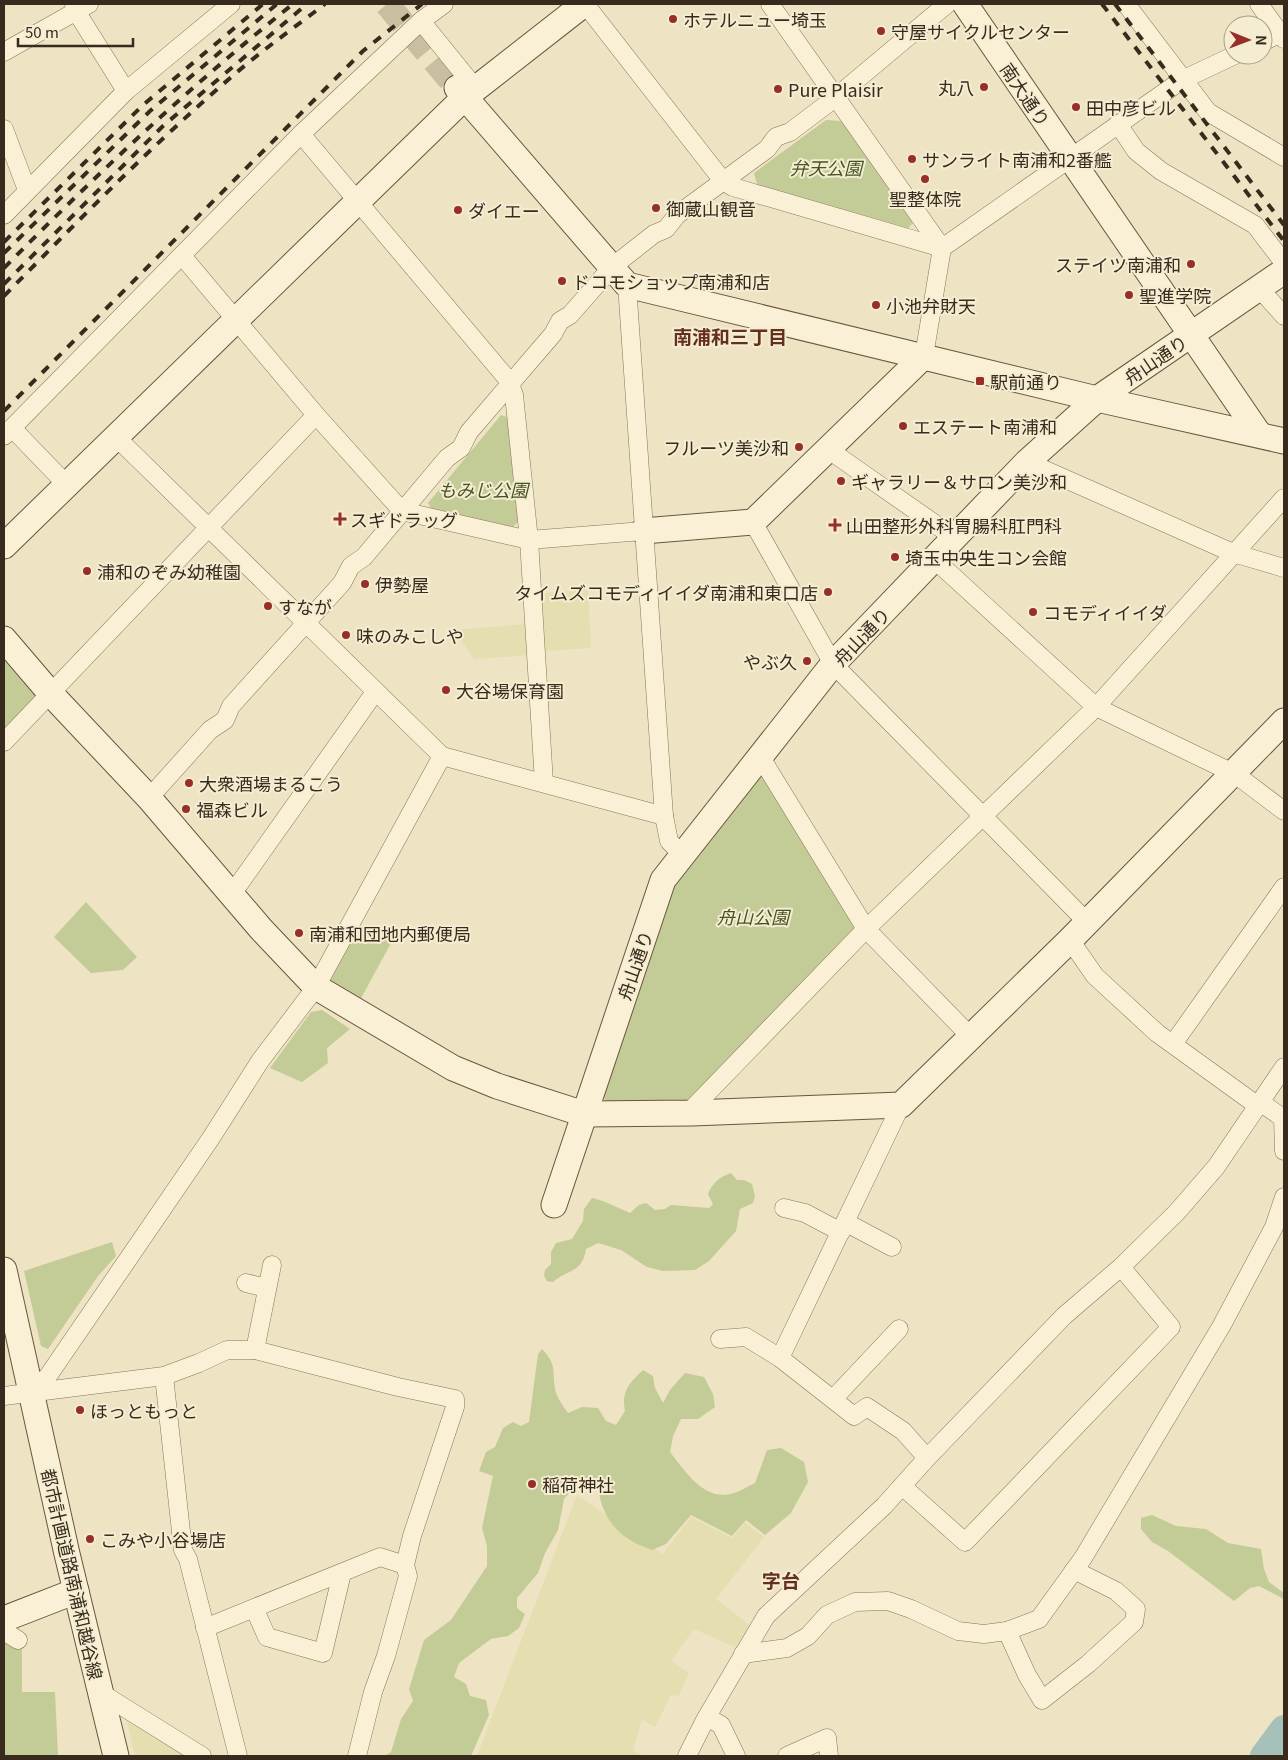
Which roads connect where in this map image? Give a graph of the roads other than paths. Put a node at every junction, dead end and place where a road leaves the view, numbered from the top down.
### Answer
1 (444, 4) edge
2 (585, 4) edge
3 (770, 4) edge
4 (947, 4) edge
5 (965, 4) edge
6 (1126, 4) edge
7 (1260, 4) edge
8 (80, 6) edge
9 (221, 7) edge
10 (421, 21) junction
11 (1283, 35) edge
12 (4, 52) edge
13 (1223, 60) edge
14 (1182, 80) junction
15 (126, 91) junction
16 (466, 91) junction
17 (835, 98) junction
18 (1118, 124) junction
19 (4, 129) edge
20 (301, 134) junction
21 (1284, 157) edge
22 (1069, 159) junction
23 (723, 181) junction
24 (27, 190) junction
25 (358, 201) junction
26 (4, 215) edge
27 (942, 248) junction
28 (183, 257) junction
29 (1284, 263) edge
30 (1284, 271) edge
31 (620, 276) junction
32 (1260, 289) junction
33 (1284, 316) edge
34 (237, 319) junction
35 (1190, 336) junction
36 (924, 356) junction
37 (510, 385) junction
38 (1097, 399) junction
39 (316, 415) junction
40 (8, 432) edge
41 (1259, 434) junction
42 (116, 437) junction
43 (1284, 441) edge
44 (830, 450) junction
45 (1027, 462) junction
46 (66, 485) junction
47 (1284, 498) edge
48 (402, 511) junction
49 (753, 522) junction
50 (208, 528) junction
51 (643, 532) junction
52 (955, 538) junction
53 (529, 540) junction
54 (4, 546) edge
55 (1233, 553) junction
56 (935, 560) junction
57 (1284, 568) edge
58 (306, 623) junction
59 (4, 639) edge
60 (833, 664) junction
61 (375, 692) junction
62 (51, 694) junction
63 (1096, 708) junction
64 (1284, 721) edge
65 (4, 742) edge
66 (442, 756) junction
67 (760, 756) junction
68 (1235, 774) junction
69 (544, 783) junction
70 (149, 798) junction
71 (1284, 811) edge
72 (664, 816) junction
73 (982, 816) junction
74 (682, 855) junction
75 (1284, 887) edge
76 (232, 894) junction
77 (1087, 922) junction
78 (866, 929) junction
79 (1070, 940) junction
80 (316, 987) junction
81 (971, 1037) junction
82 (1173, 1044) junction
83 (1284, 1067) edge
84 (1259, 1104) junction
85 (901, 1105) junction
86 (688, 1113) junction
87 (584, 1114) junction
88 (1284, 1151) edge
89 (1284, 1197) edge
90 (554, 1205) dead end
91 (784, 1208) dead end
92 (843, 1227) junction
93 (892, 1247) dead end
94 (272, 1265) dead end
95 (1121, 1267) junction
96 (4, 1270) edge
97 (246, 1284) dead end
98 (267, 1288) junction
99 (899, 1329) dead end
100 (720, 1339) dead end
101 (255, 1350) junction
102 (780, 1358) junction
103 (164, 1376) junction
104 (32, 1392) junction
105 (4, 1396) edge
106 (833, 1398) junction
107 (927, 1458) junction
108 (902, 1486) junction
109 (404, 1565) junction
110 (1074, 1570) junction
111 (342, 1573) junction
112 (76, 1591) junction
113 (255, 1610) junction
114 (4, 1619) edge
115 (206, 1628) junction
116 (1007, 1632) junction
117 (743, 1654) junction
118 (101, 1692) junction
119 (707, 1717) junction
120 (116, 1756) edge
121 (202, 1756) edge
122 (238, 1756) edge
123 (357, 1756) edge
124 (688, 1756) edge
125 (736, 1756) edge
126 (788, 1756) edge
127 (829, 1756) edge

1 - 10 street
2 - 16 street
2 - 23 street
3 - 17 street
4 - 17 street
5 - 22 street, 南大通り
6 - 14 street
7 - 11 street
8 - 12 street
8 - 15 street
9 - 15 street
10 - 16 street
10 - 20 street
13 - 14 street
14 - 18 street
14 - 21 street
15 - 24 street
16 - 25 street
16 - 31 street
17 - 23 street
17 - 27 street
18 - 22 street
18 - 29 street
19 - 24 street
20 - 25 street
20 - 28 street
22 - 27 street
22 - 35 street, 南大通り
23 - 27 street
23 - 31 street
24 - 26 street
25 - 34 street
25 - 37 street
27 - 36 street
28 - 34 street
28 - 40 street
30 - 32 street, 舟山通り
31 - 36 street
31 - 37 street
31 - 51 street
32 - 33 street
32 - 35 street, 舟山通り
34 - 39 street
34 - 42 street
35 - 38 street, 舟山通り
35 - 41 street, 南大通り
36 - 38 street
36 - 44 street
37 - 48 street
37 - 53 street
38 - 41 street
38 - 45 street, 舟山通り
39 - 48 street
39 - 50 street
40 - 46 street
41 - 43 street
42 - 46 street
42 - 50 street
44 - 49 street
44 - 52 street
45 - 52 street, 舟山通り
45 - 55 street
46 - 54 street
47 - 55 street
48 - 53 street
48 - 58 street
49 - 51 street
49 - 60 street
50 - 58 street
50 - 62 street
51 - 53 street
51 - 72 street
52 - 56 street, 舟山通り
53 - 69 street
55 - 57 street
55 - 63 street
56 - 60 street, 舟山通り
56 - 63 street
58 - 61 street
58 - 70 street
59 - 62 street
60 - 67 street, 舟山通り
60 - 73 street
61 - 66 street
61 - 76 street
62 - 65 street
62 - 70 street
63 - 68 street
63 - 73 street
64 - 68 street
66 - 69 street
66 - 80 street
67 - 74 street, 舟山通り
67 - 78 street
68 - 71 street
68 - 77 street
69 - 72 street
70 - 76 street
72 - 74 street
73 - 77 street
73 - 78 street
74 - 87 street, 舟山通り
75 - 82 street
76 - 80 street
77 - 79 street
78 - 81 street
78 - 86 street
79 - 81 street
79 - 82 street
80 - 87 street
80 - 104 street
81 - 85 street
82 - 84 street
83 - 84 street
84 - 88 street
84 - 95 street
85 - 86 street
85 - 92 street
86 - 87 street
87 - 90 street, 舟山通り
89 - 110 street
91 - 92 street
92 - 93 street
92 - 102 street
94 - 98 street
95 - 107 street
95 - 108 street
96 - 104 street, 都市計画道路南浦和越谷線
97 - 98 street
98 - 101 street
99 - 106 street
100 - 102 street
101 - 103 street
101 - 109 street
102 - 106 street
103 - 104 street
103 - 115 street
104 - 105 street
104 - 112 street, 都市計画道路南浦和越谷線
106 - 107 street
107 - 108 street
108 - 117 street
109 - 111 street
109 - 123 street
110 - 116 street
110 - 116 street
111 - 113 street
111 - 113 street
112 - 114 street
112 - 118 street, 都市計画道路南浦和越谷線
113 - 115 street
115 - 122 street
116 - 117 street
117 - 119 street
118 - 120 street, 都市計画道路南浦和越谷線
118 - 121 street
119 - 124 street
119 - 125 street
126 - 127 street

